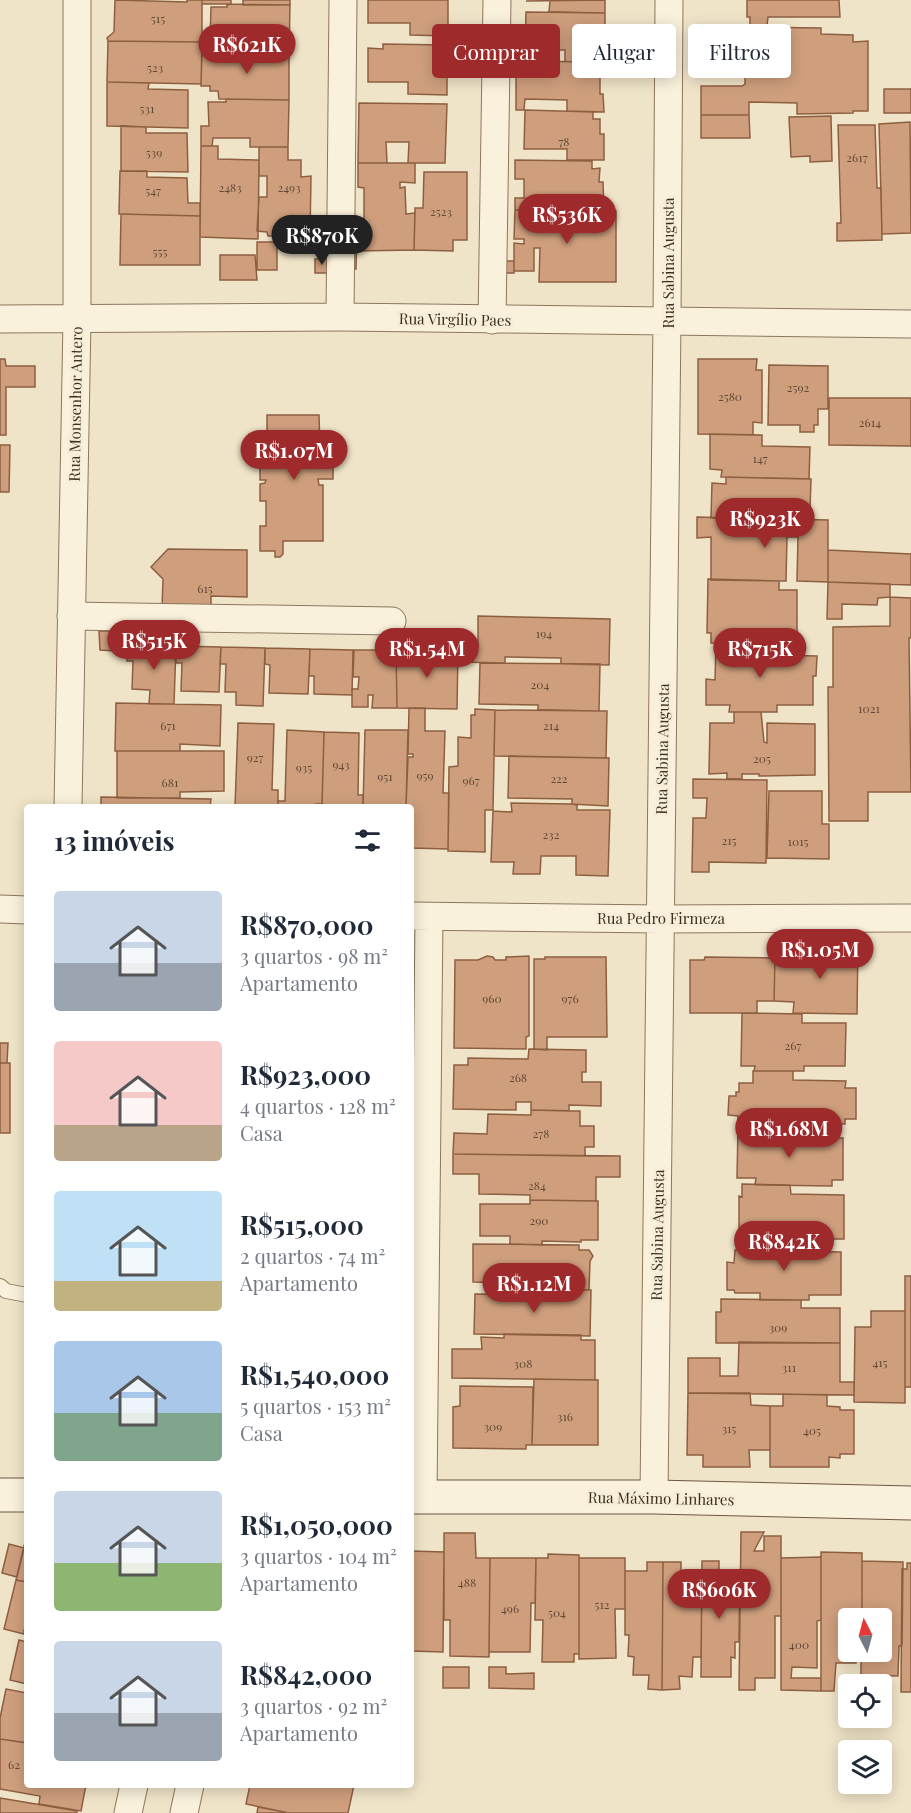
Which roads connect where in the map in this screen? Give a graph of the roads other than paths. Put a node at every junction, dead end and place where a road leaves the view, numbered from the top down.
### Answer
1 (77, 0) edge
2 (343, 0) edge
3 (497, 0) edge
4 (669, 0) edge
5 (340, 317) junction
6 (0, 319) edge
7 (77, 320) junction
8 (492, 320) junction
9 (668, 321) junction
10 (911, 324) edge
11 (71, 616) junction
12 (392, 621) dead end
13 (68, 804) edge
14 (0, 909) edge
15 (24, 910) edge
16 (420, 916) edge
17 (911, 918) edge
18 (660, 919) junction
19 (0, 1286) edge
20 (24, 1294) edge
21 (0, 1495) edge
22 (24, 1495) edge
23 (417, 1497) edge
24 (654, 1497) junction
25 (911, 1503) edge
26 (133, 1788) edge
27 (189, 1788) edge
28 (128, 1813) edge
29 (184, 1813) edge

1 - 7 street, Rua Monsenhor Antero
2 - 5 street
3 - 8 street
4 - 9 street, Rua Sabina Augusta
5 - 7 street, Rua Virgílio Paes
5 - 8 street, Rua Virgílio Paes
6 - 7 street, Rua Virgílio Paes
7 - 11 street, Rua Monsenhor Antero
8 - 9 street, Rua Virgílio Paes
9 - 10 street, Rua Virgílio Paes
9 - 18 street, Rua Sabina Augusta
11 - 12 street
11 - 13 street, Rua Monsenhor Antero
14 - 15 street
16 - 18 street, Rua Pedro Firmeza
16 - 23 street
17 - 18 street, Rua Pedro Firmeza
18 - 24 street, Rua Sabina Augusta
19 - 20 lane
21 - 22 street
23 - 24 street, Rua Máximo Linhares
24 - 25 street, Rua Máximo Linhares
26 - 28 street
27 - 29 street

